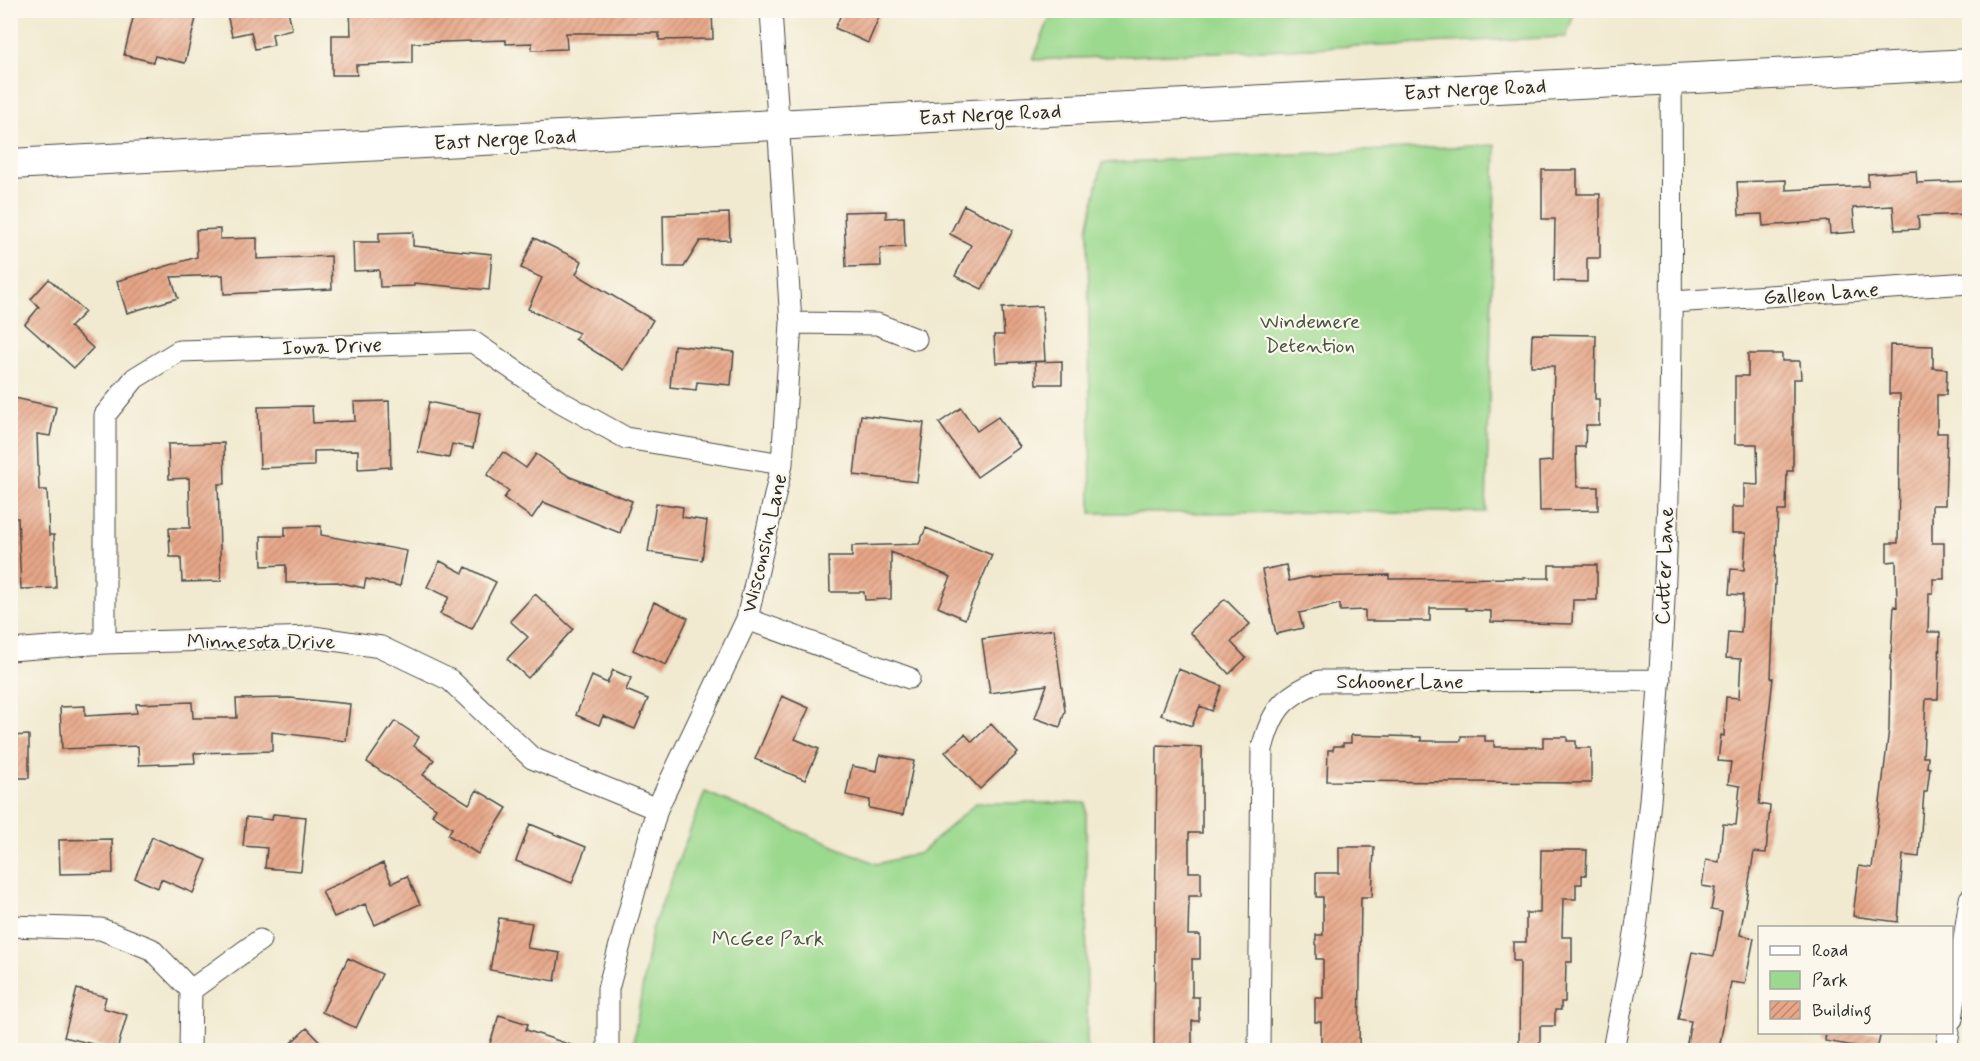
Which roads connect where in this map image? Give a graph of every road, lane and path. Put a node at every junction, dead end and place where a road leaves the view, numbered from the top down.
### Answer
1 (771, 10) edge
2 (1970, 64) edge
3 (1671, 79) junction
4 (780, 125) junction
5 (10, 164) edge
6 (1970, 283) edge
7 (1672, 302) junction
8 (791, 324) junction
9 (916, 339) dead end
10 (782, 464) junction
11 (747, 619) junction
12 (105, 643) junction
13 (10, 650) edge
14 (909, 678) dead end
15 (1660, 680) junction
16 (657, 809) junction
17 (1970, 899) edge
18 (10, 926) edge
19 (260, 940) dead end
20 (190, 990) junction
21 (1953, 1012) edge
22 (1949, 1034) edge
23 (190, 1050) edge
24 (608, 1050) edge
25 (1259, 1050) edge
26 (1614, 1050) edge
27 (1946, 1050) edge

1 - 4 street, Wisconsin Lane
2 - 3 main road, East Nerge Road
3 - 4 main road, East Nerge Road
3 - 7 street, Cutter Lane
4 - 5 main road, East Nerge Road
4 - 8 street, Wisconsin Lane
6 - 7 street, Galleon Lane
7 - 15 street, Cutter Lane
8 - 9 street
8 - 10 street, Wisconsin Lane
10 - 11 street, Wisconsin Lane
10 - 12 street, Iowa Drive
11 - 14 street
11 - 16 street, Wisconsin Lane
12 - 13 street, Minnesota Drive
12 - 16 street, Minnesota Drive
15 - 25 street, Schooner Lane
15 - 26 street, Cutter Lane
16 - 24 street, Wisconsin Lane
17 - 21 street
18 - 20 street
19 - 20 street
20 - 23 street
22 - 27 street

